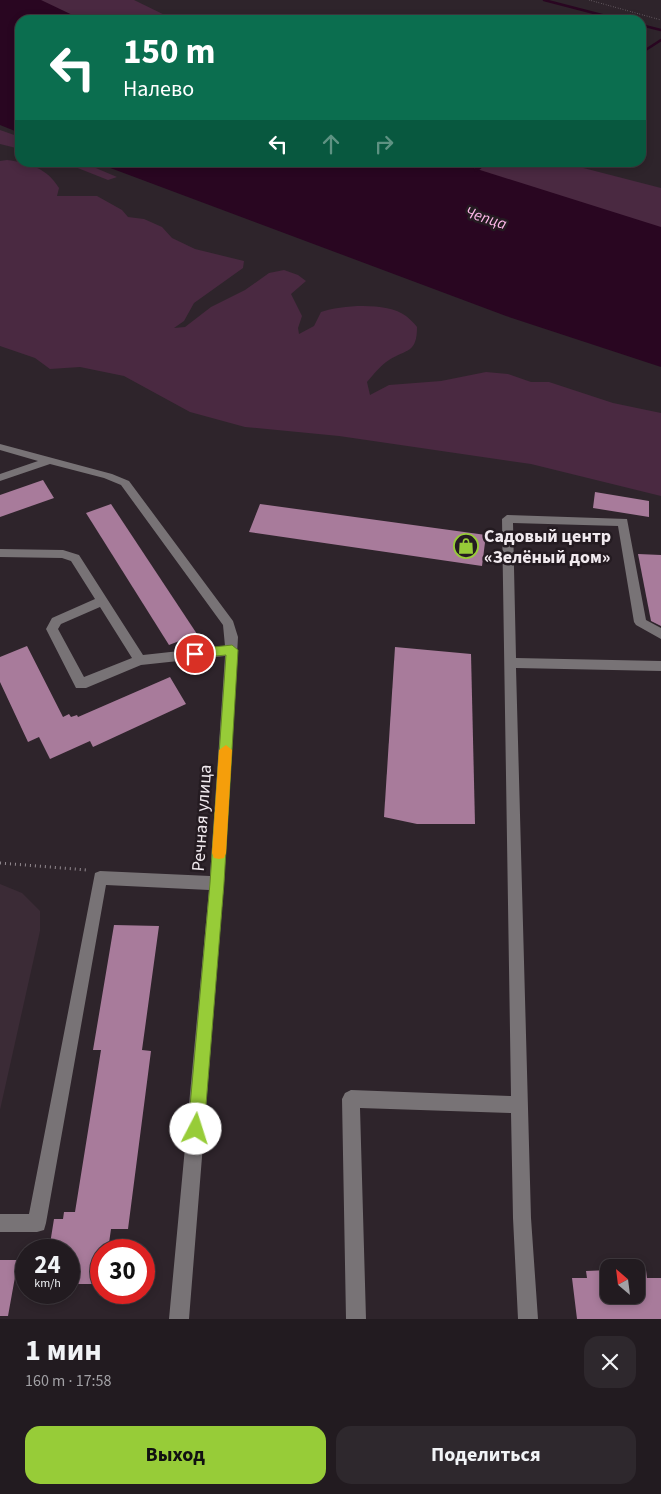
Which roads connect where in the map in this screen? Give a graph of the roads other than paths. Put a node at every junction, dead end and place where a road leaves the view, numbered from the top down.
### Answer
1 (0, 447) edge
2 (47, 461) junction
3 (0, 478) edge
4 (0, 553) edge
5 (103, 601) junction
6 (661, 634) edge
7 (232, 650) junction
8 (140, 660) junction
9 (510, 663) junction
10 (661, 666) edge
11 (217, 883) junction
12 (520, 1105) junction
13 (0, 1223) edge
14 (179, 1319) edge
15 (356, 1319) edge
16 (528, 1319) edge

1 - 2 street, Речная улица
2 - 3 street
2 - 7 street, Речная улица
4 - 5 street
5 - 8 street
5 - 8 street
6 - 9 street
7 - 8 street
7 - 11 street, Речная улица
9 - 10 street
9 - 12 street
11 - 13 street
11 - 14 street, Речная улица
12 - 15 street
12 - 16 street

